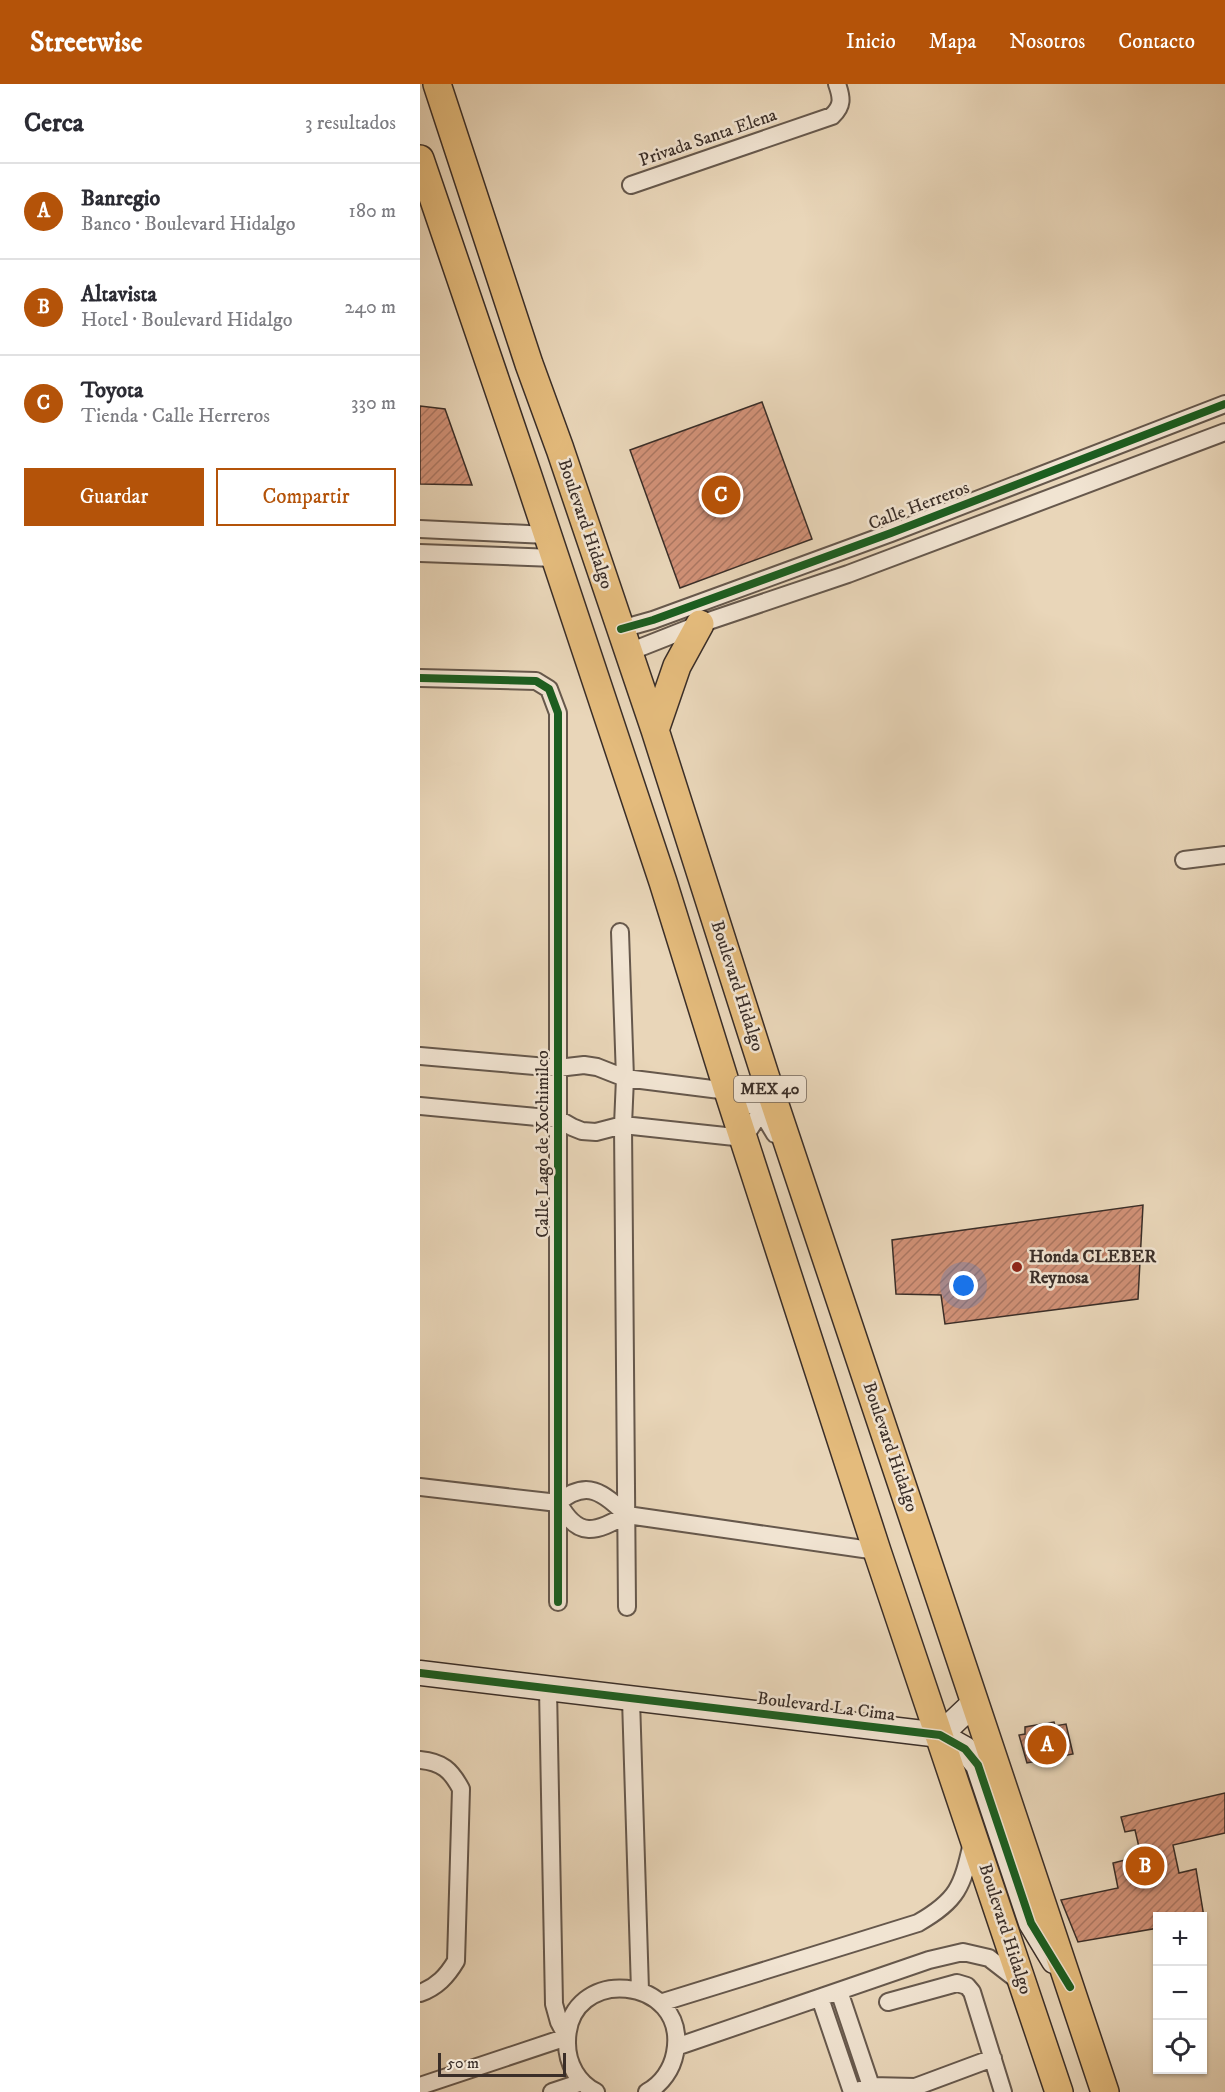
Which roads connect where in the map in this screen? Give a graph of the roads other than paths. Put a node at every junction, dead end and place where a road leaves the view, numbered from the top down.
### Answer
1 (437, 84) edge
2 (837, 84) edge
3 (420, 159) edge
4 (631, 185) dead end
5 (1225, 404) edge
6 (1225, 432) edge
7 (1134, 438) junction
8 (1142, 463) junction
9 (420, 529) edge
10 (485, 532) junction
11 (552, 547) junction
12 (420, 553) edge
13 (484, 556) junction
14 (700, 624) junction
15 (625, 641) junction
16 (420, 678) edge
17 (655, 730) junction
18 (1225, 855) edge
19 (1184, 860) dead end
20 (620, 932) dead end
21 (420, 1056) edge
22 (558, 1068) junction
23 (765, 1075) junction
24 (625, 1078) junction
25 (728, 1091) junction
26 (420, 1106) edge
27 (761, 1111) junction
28 (558, 1119) junction
29 (623, 1125) junction
30 (747, 1148) junction
31 (798, 1173) junction
32 (420, 1487) edge
33 (558, 1503) junction
34 (627, 1515) junction
35 (877, 1551) junction
36 (558, 1602) dead end
37 (627, 1607) dead end
38 (420, 1673) edge
39 (548, 1689) junction
40 (632, 1699) junction
41 (975, 1702) junction
42 (940, 1735) junction
43 (420, 1760) edge
44 (974, 1837) junction
45 (1023, 1984) junction
46 (1070, 1987) junction
47 (640, 1990) junction
48 (839, 1991) junction
49 (420, 1993) edge
50 (820, 1998) junction
51 (888, 2002) dead end
52 (660, 2003) junction
53 (567, 2037) junction
54 (676, 2047) junction
55 (993, 2058) junction
56 (420, 2086) edge
57 (589, 2087) edge
58 (650, 2091) edge
59 (862, 2091) edge
60 (552, 2092) edge
61 (1003, 2092) edge
62 (1059, 2092) edge
63 (1106, 2092) edge

1 - 15 main road, Boulevard Hidalgo / MEX 40
2 - 4 street, Privada Santa Elena
3 - 11 main road, Boulevard Hidalgo / MEX 40
5 - 7 street, Calle Herreros
6 - 8 street
7 - 8 street
7 - 15 street, Calle Herreros
8 - 14 street
9 - 10 street
10 - 11 street
10 - 13 street
11 - 13 street
11 - 25 main road, Boulevard Hidalgo / MEX 40
12 - 13 street
14 - 15 street
14 - 17 main road
15 - 17 main road, Boulevard Hidalgo / MEX 40
16 - 22 street, Calle Lago de Xochimilco
17 - 23 main road, Boulevard Hidalgo / MEX 40
18 - 19 street
20 - 24 street
21 - 22 street
22 - 24 street
22 - 28 street, Calle Lago de Xochimilco
23 - 25 main road
23 - 27 street
23 - 31 main road, Boulevard Hidalgo / MEX 40
24 - 25 street
24 - 29 street
25 - 27 street
25 - 30 main road, Boulevard Hidalgo / MEX 40
26 - 28 street
27 - 30 street
27 - 31 street
28 - 29 street
28 - 33 street, Calle Lago de Xochimilco
29 - 30 street
29 - 34 street
30 - 31 main road
30 - 35 main road, Boulevard Hidalgo / MEX 40
31 - 41 main road, Boulevard Hidalgo / MEX 40
32 - 33 street
33 - 34 street
33 - 34 street
33 - 36 street, Calle Lago de Xochimilco
34 - 35 street
34 - 37 street
35 - 42 main road, Boulevard Hidalgo / MEX 40
38 - 39 street, Boulevard La Cima
39 - 40 street, Boulevard La Cima
39 - 53 street
40 - 42 street, Boulevard La Cima
40 - 47 street
41 - 42 street
41 - 46 main road, Boulevard Hidalgo / MEX 40
42 - 44 main road, Boulevard Hidalgo / MEX 40
42 - 46 street, Boulevard La Cima
43 - 49 street
44 - 45 main road, Boulevard Hidalgo / MEX 40
44 - 52 street
45 - 48 street
45 - 62 main road, Boulevard Hidalgo / MEX 40
46 - 63 main road, Boulevard Hidalgo / MEX 40
47 - 52 street
47 - 53 street
48 - 50 street
48 - 59 street
50 - 54 street
50 - 59 street
51 - 55 street
52 - 54 street
53 - 56 street
53 - 57 street
54 - 58 street
55 - 59 street
55 - 61 street
57 - 60 street

